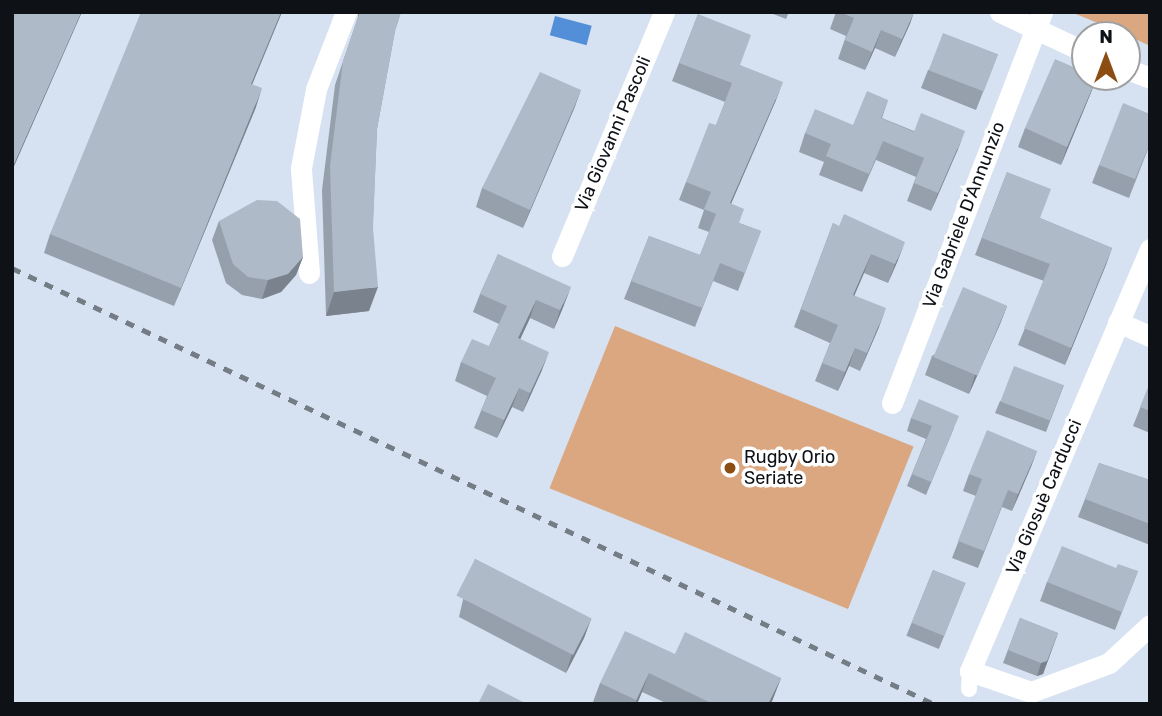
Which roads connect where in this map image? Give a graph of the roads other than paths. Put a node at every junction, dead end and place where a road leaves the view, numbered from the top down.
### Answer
1 (346, 12) edge
2 (664, 12) edge
3 (1000, 12) edge
4 (1039, 20) edge
5 (1071, 42) edge
6 (1150, 249) edge
7 (562, 256) dead end
8 (309, 273) dead end
9 (1118, 322) junction
10 (1150, 336) edge
11 (892, 403) dead end
12 (1150, 625) edge

1 - 8 street
2 - 7 street, Via Giovanni Pascoli
3 - 4 street
4 - 5 street
4 - 11 street, Via Gabriele D'Annunzio
6 - 9 street, Via Giosuè Carducci
9 - 10 street
9 - 12 street, Via Giosuè Carducci

